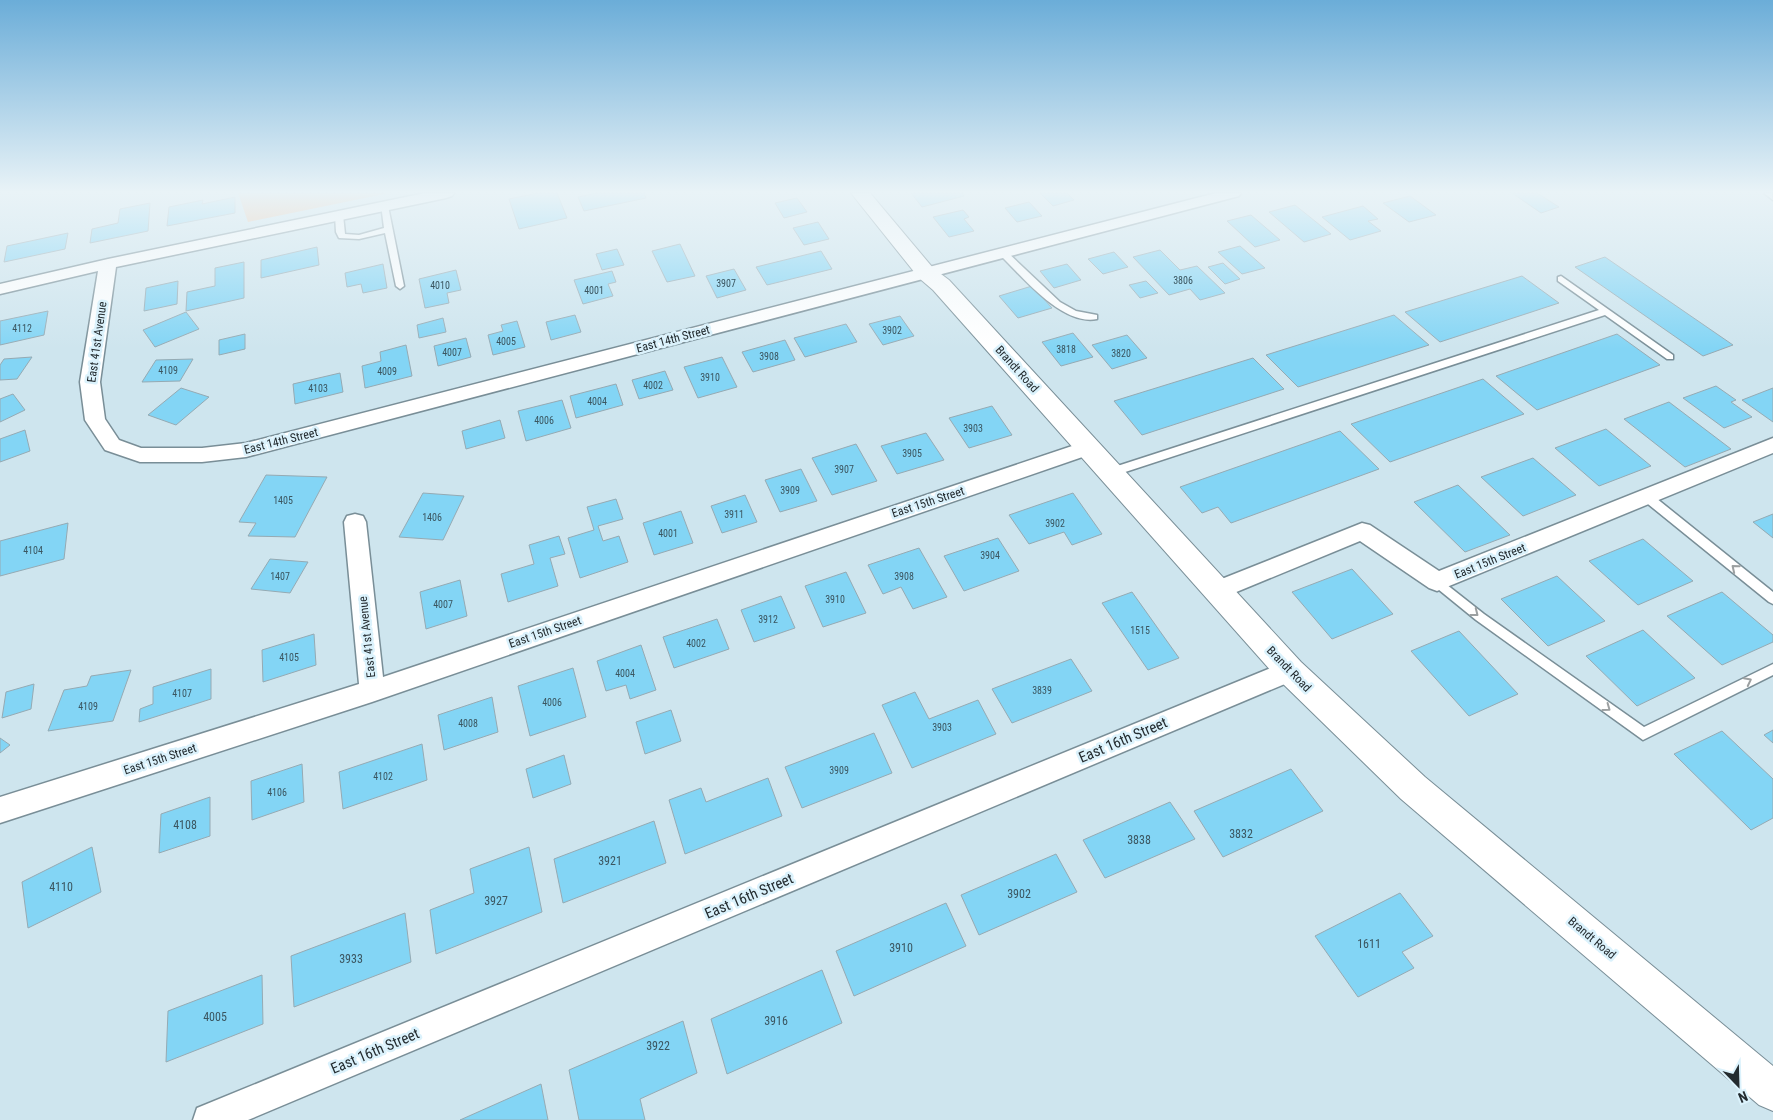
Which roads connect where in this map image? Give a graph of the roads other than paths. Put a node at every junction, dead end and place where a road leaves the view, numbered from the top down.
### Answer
1 (196, 245) edge
2 (391, 245) edge
3 (903, 245) edge
4 (1033, 245) edge
5 (1003, 253) junction
6 (108, 264) junction
7 (926, 273) junction
8 (1561, 279) dead end
9 (400, 286) dead end
10 (0, 289) edge
11 (1606, 311) junction
12 (1094, 318) dead end
13 (1670, 357) dead end
14 (112, 445) joint
15 (1773, 445) edge
16 (1087, 448) junction
17 (1109, 473) junction
18 (1647, 496) junction
19 (356, 522) dead end
20 (1437, 582) junction
21 (1217, 591) junction
22 (1773, 599) edge
23 (1773, 668) edge
24 (1290, 671) junction
25 (372, 692) junction
26 (0, 810) edge
27 (1773, 1091) edge
28 (209, 1120) edge

1 - 6 street
2 - 9 lane
3 - 7 street, Brandt Road
4 - 5 street, East 14th Street
5 - 7 street, East 14th Street
5 - 12 lane
6 - 10 street
6 - 14 street, East 41st Avenue
7 - 14 street, East 14th Street
7 - 16 street, Brandt Road
8 - 11 lane
11 - 13 lane
11 - 17 lane
15 - 18 street, East 15th Street
16 - 17 street, Brandt Road
16 - 25 street, East 15th Street
17 - 21 street, Brandt Road
18 - 20 street, East 15th Street
22 -> 18 lane
19 - 25 street, East 41st Avenue
20 - 21 street
20 -> 23 lane
21 - 24 street, Brandt Road
24 - 27 street, Brandt Road
24 - 28 street, East 16th Street
25 - 26 street, East 15th Street

